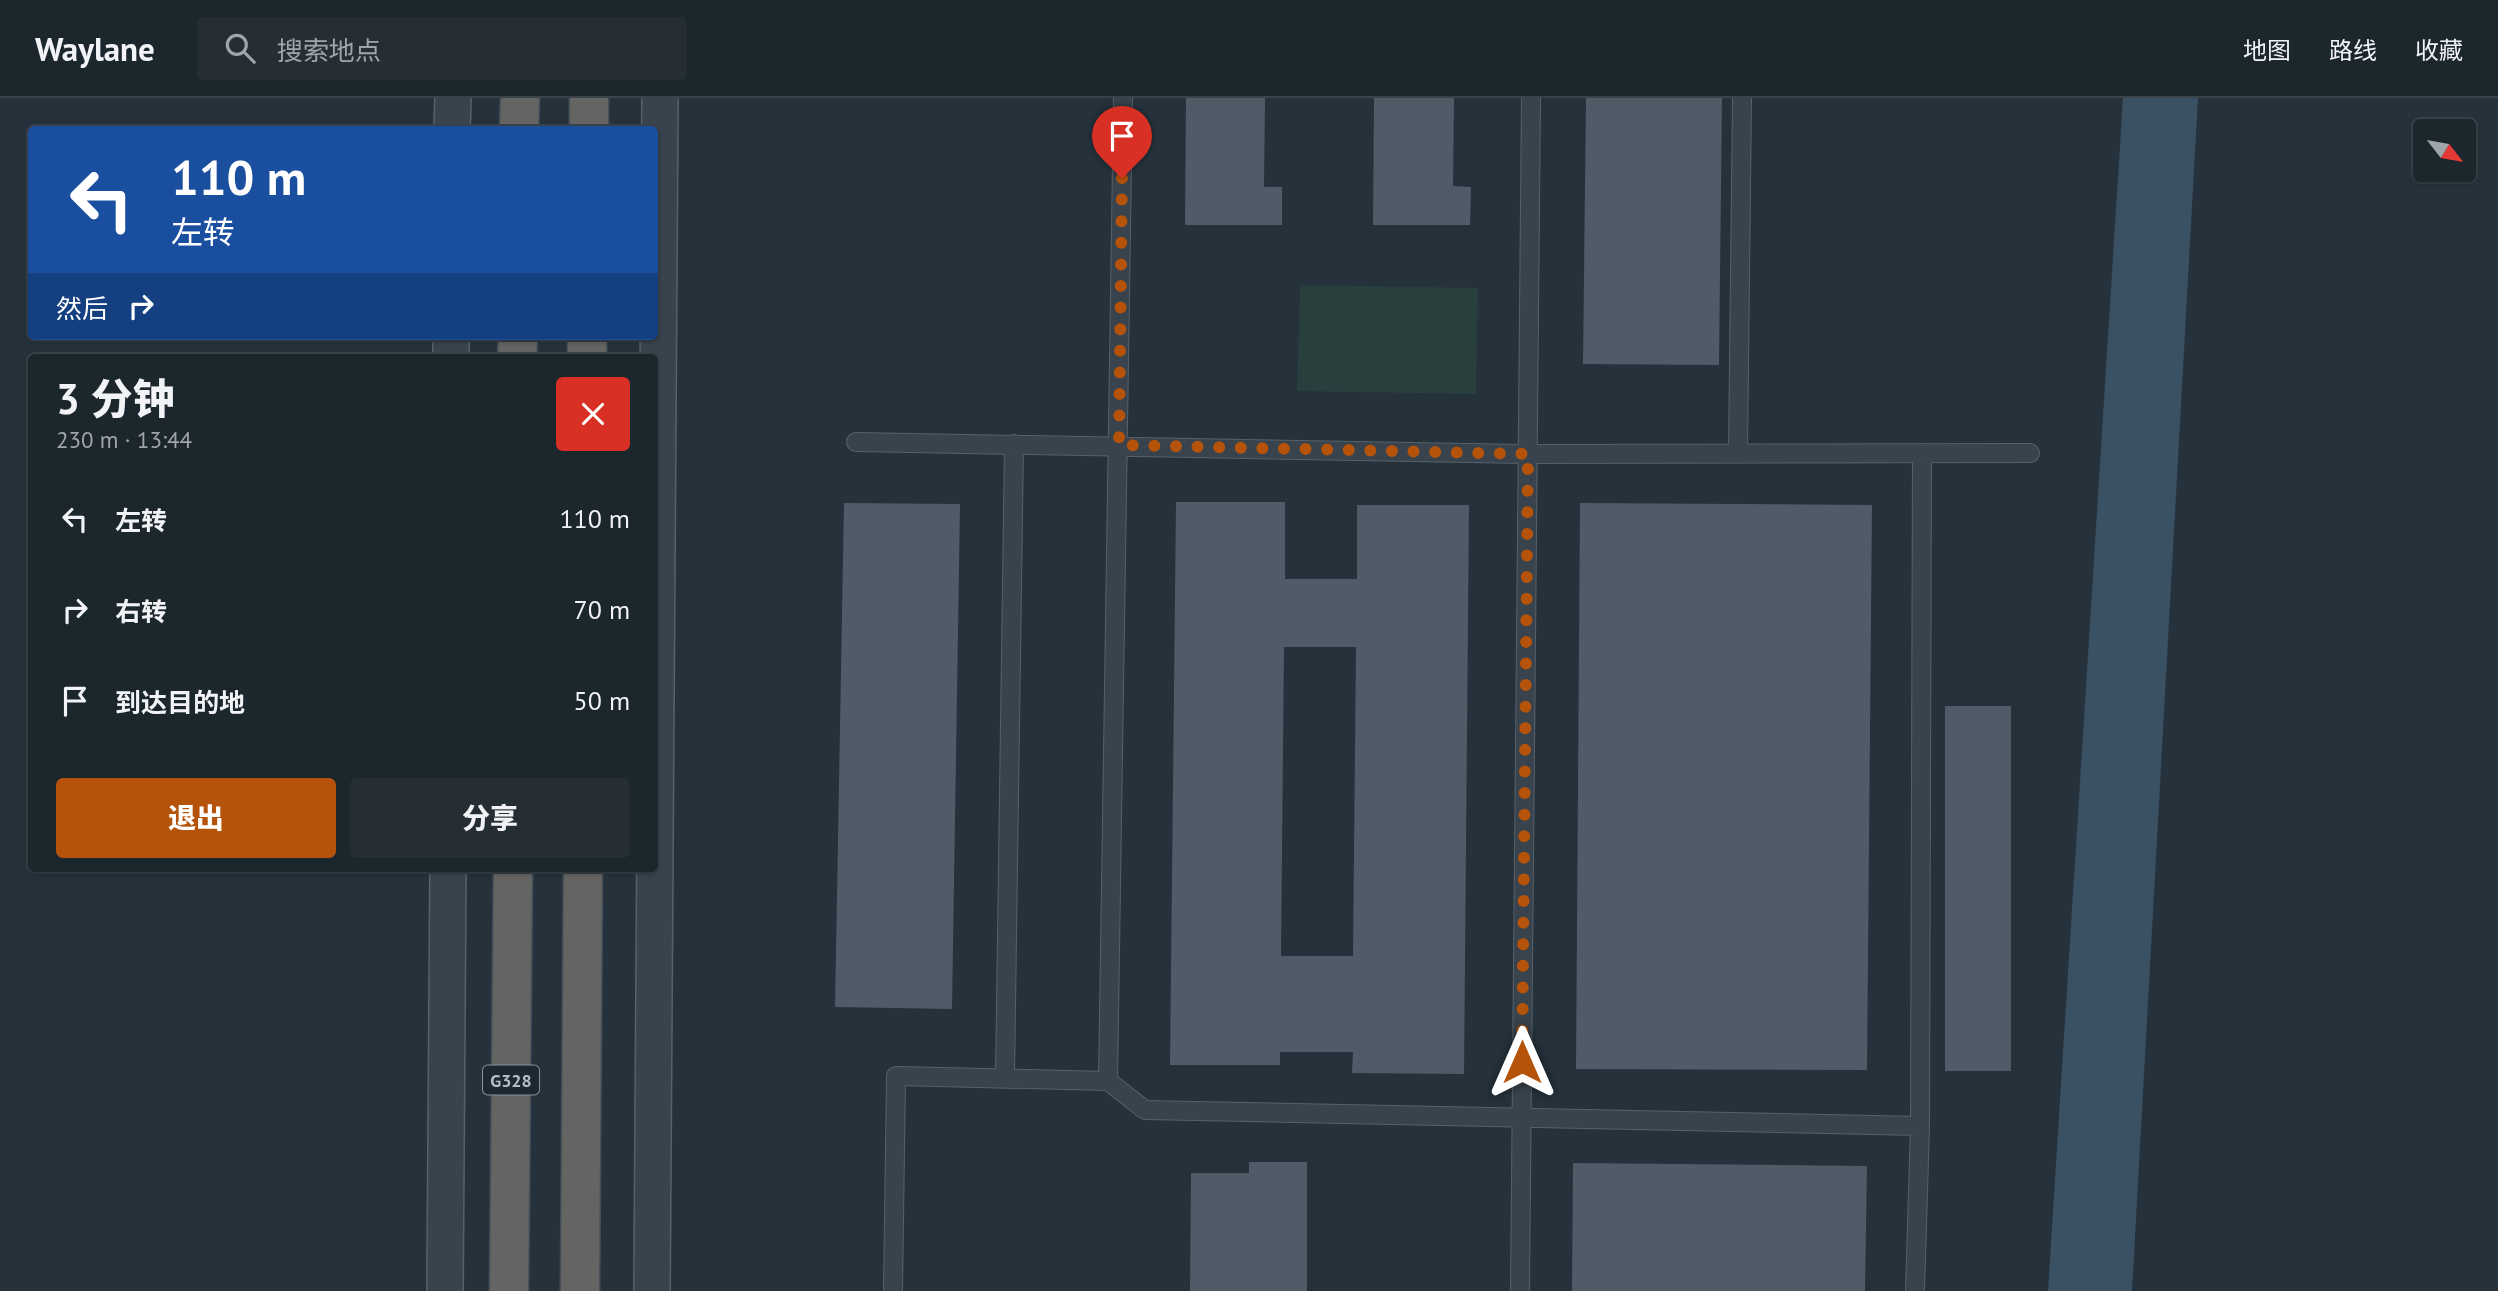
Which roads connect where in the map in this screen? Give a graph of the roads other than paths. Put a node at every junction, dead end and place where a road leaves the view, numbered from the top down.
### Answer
1 (453, 98) edge
2 (520, 98) edge
3 (589, 98) edge
4 (660, 98) edge
5 (1123, 98) edge
6 (1531, 98) edge
7 (1742, 98) edge
8 (452, 126) edge
9 (519, 126) edge
10 (589, 126) edge
11 (658, 396) edge
12 (856, 442) dead end
13 (1014, 444) junction
14 (1119, 445) junction
15 (1738, 453) junction
16 (1922, 453) junction
17 (2030, 453) dead end
18 (1528, 454) junction
19 (447, 872) edge
20 (513, 872) edge
21 (583, 872) edge
22 (655, 872) edge
23 (1005, 1077) junction
24 (1108, 1081) junction
25 (1522, 1117) junction
26 (1920, 1125) junction
27 (445, 1291) edge
28 (509, 1291) edge
29 (580, 1291) edge
30 (652, 1291) edge
31 (893, 1291) edge
32 (1520, 1291) edge
33 (1915, 1291) edge

1 - 8 street
2 - 9 highway
3 - 10 highway
4 - 11 street
5 - 14 lane
6 - 18 lane
7 - 15 lane
12 - 13 lane
13 - 14 lane
13 - 23 lane
14 - 18 lane
14 - 24 lane
15 - 16 lane
15 - 18 lane
16 - 17 lane
16 - 26 lane
18 - 25 lane
19 - 27 street
20 - 28 highway, G328
21 - 29 highway
22 - 30 street
23 - 24 lane
23 - 31 lane
24 - 25 lane
25 - 26 lane
25 - 32 lane
26 - 33 lane

